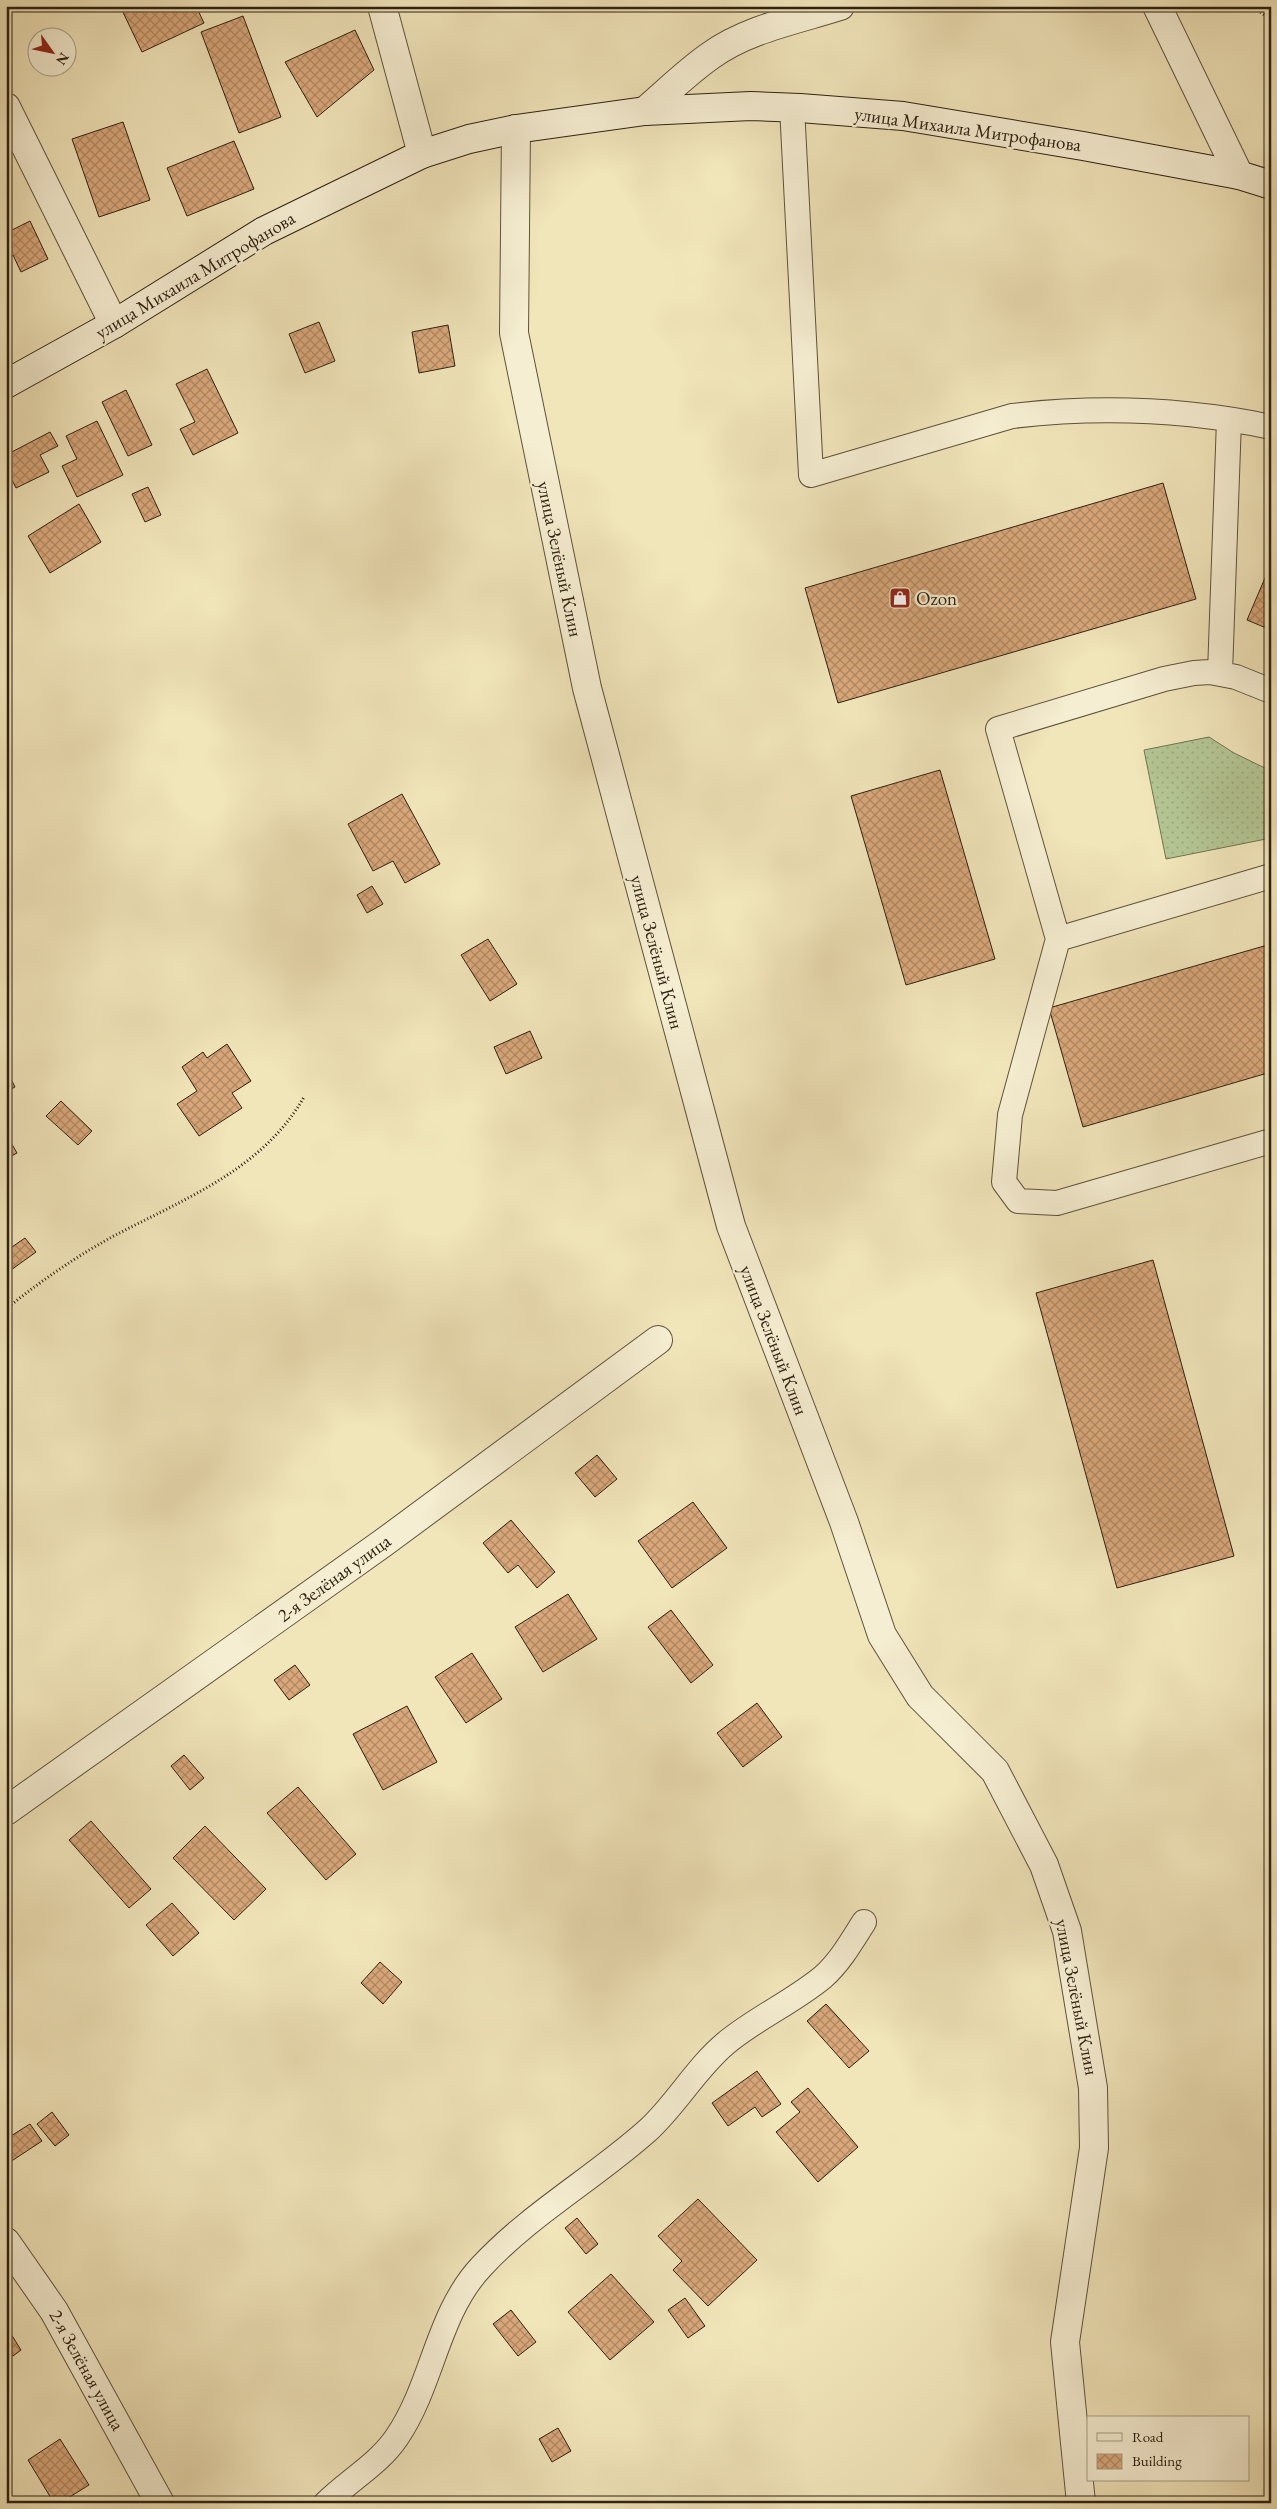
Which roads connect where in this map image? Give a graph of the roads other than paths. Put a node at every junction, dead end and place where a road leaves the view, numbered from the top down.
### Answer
1 (382, 6) edge
2 (840, 6) edge
3 (1157, 6) edge
4 (6, 107) edge
5 (792, 107) junction
6 (645, 111) junction
7 (516, 129) junction
8 (422, 154) junction
9 (1239, 175) junction
10 (1271, 185) edge
11 (114, 324) junction
12 (6, 384) edge
13 (1229, 420) junction
14 (1271, 427) edge
15 (1220, 673) junction
16 (1271, 691) edge
17 (1271, 876) edge
18 (1058, 939) junction
19 (1271, 1141) edge
20 (658, 1340) dead end
21 (6, 1811) edge
22 (864, 1922) dead end
23 (6, 2242) edge
24 (160, 2503) edge
25 (326, 2503) edge
26 (1081, 2503) edge

1 - 8 street
2 - 6 street
3 - 9 street
4 - 11 street
5 - 6 street, улица Михаила Митрофанова
5 - 9 street, улица Михаила Митрофанова
5 - 13 lane
6 - 7 street, улица Михаила Митрофанова
7 - 8 street, улица Михаила Митрофанова
7 - 26 street, улица Зелёный Клин
8 - 11 street, улица Михаила Митрофанова
9 - 10 street, улица Михаила Митрофанова
11 - 12 street, улица Михаила Митрофанова
13 - 14 lane
13 - 15 lane
15 - 16 lane
15 - 18 lane
17 - 18 lane
18 - 19 lane
20 - 21 street, 2-я Зелёная улица
22 - 25 lane
23 - 24 street, 2-я Зелёная улица

